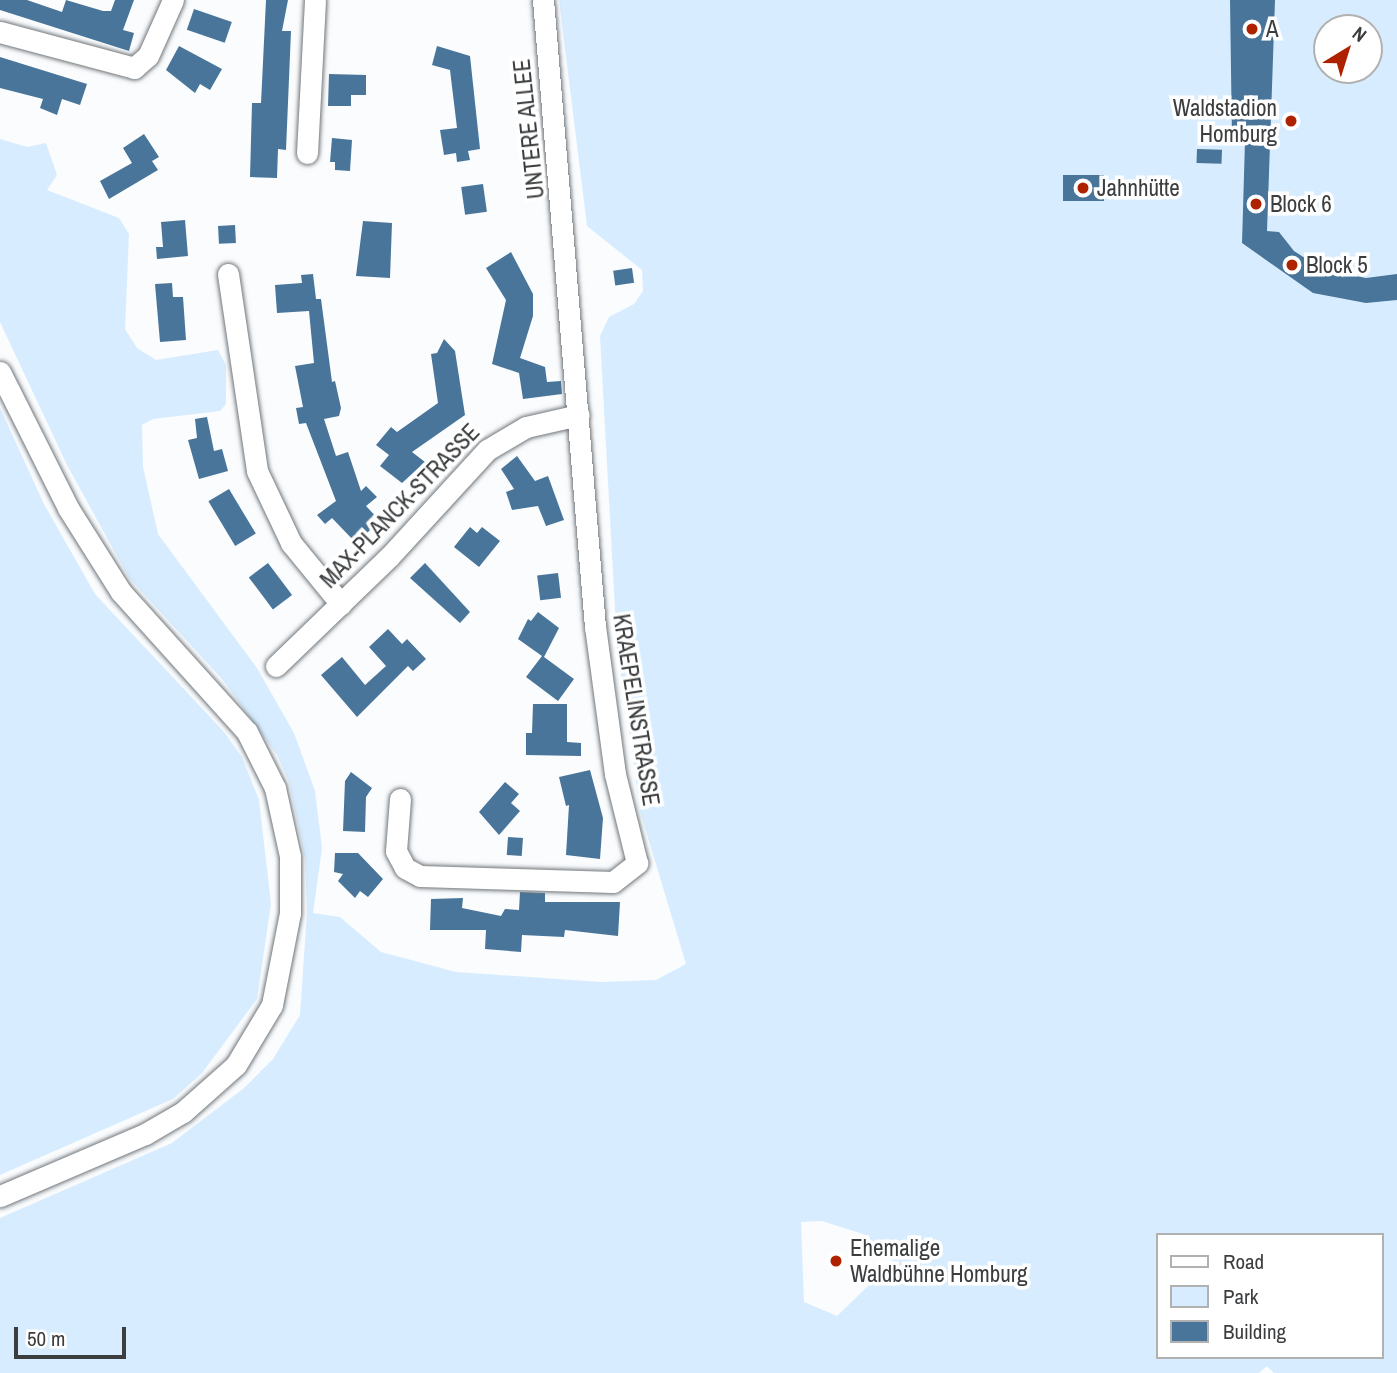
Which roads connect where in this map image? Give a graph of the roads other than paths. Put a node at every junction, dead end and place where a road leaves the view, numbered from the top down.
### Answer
1 (173, 0) edge
2 (315, 0) edge
3 (543, 0) edge
4 (0, 32) edge
5 (307, 153) dead end
6 (567, 252) joint
7 (228, 274) dead end
8 (0, 372) edge
9 (579, 415) junction
10 (341, 604) junction
11 (276, 666) dead end
12 (400, 799) dead end
13 (0, 1196) edge

1 - 4 street
2 - 5 street
3 - 6 street, UNTERE ALLEE
6 - 9 street, KRAEPELINSTRASSE
7 - 10 street
8 - 13 street
9 - 10 street, MAX-PLANCK-STRASSE
9 - 12 street, KRAEPELINSTRASSE
10 - 11 street, MAX-PLANCK-STRASSE

